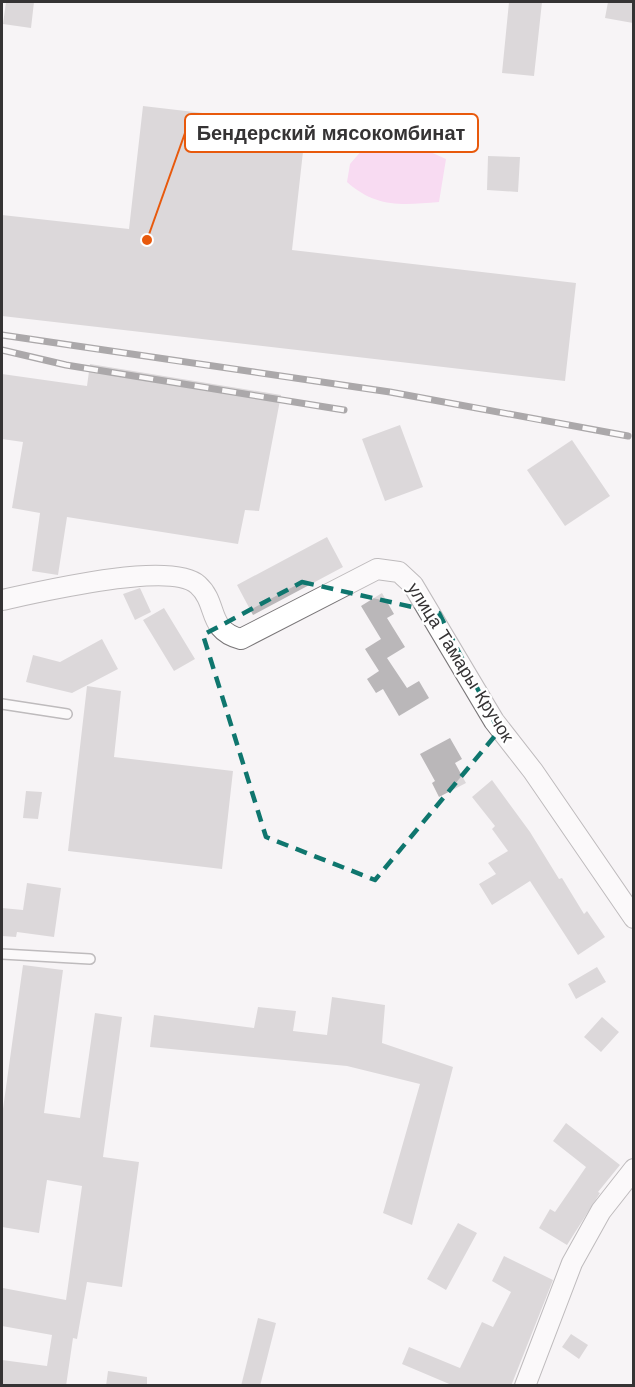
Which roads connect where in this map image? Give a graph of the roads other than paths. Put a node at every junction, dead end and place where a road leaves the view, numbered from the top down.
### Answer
1 (2, 600) edge
2 (2, 704) edge
3 (67, 714) dead end
4 (633, 918) edge
5 (2, 954) edge
6 (90, 959) dead end
7 (633, 1169) edge
8 (525, 1386) edge

1 - 4 street, улица Тамары Кручок
2 - 3 lane
5 - 6 lane
7 - 8 street

